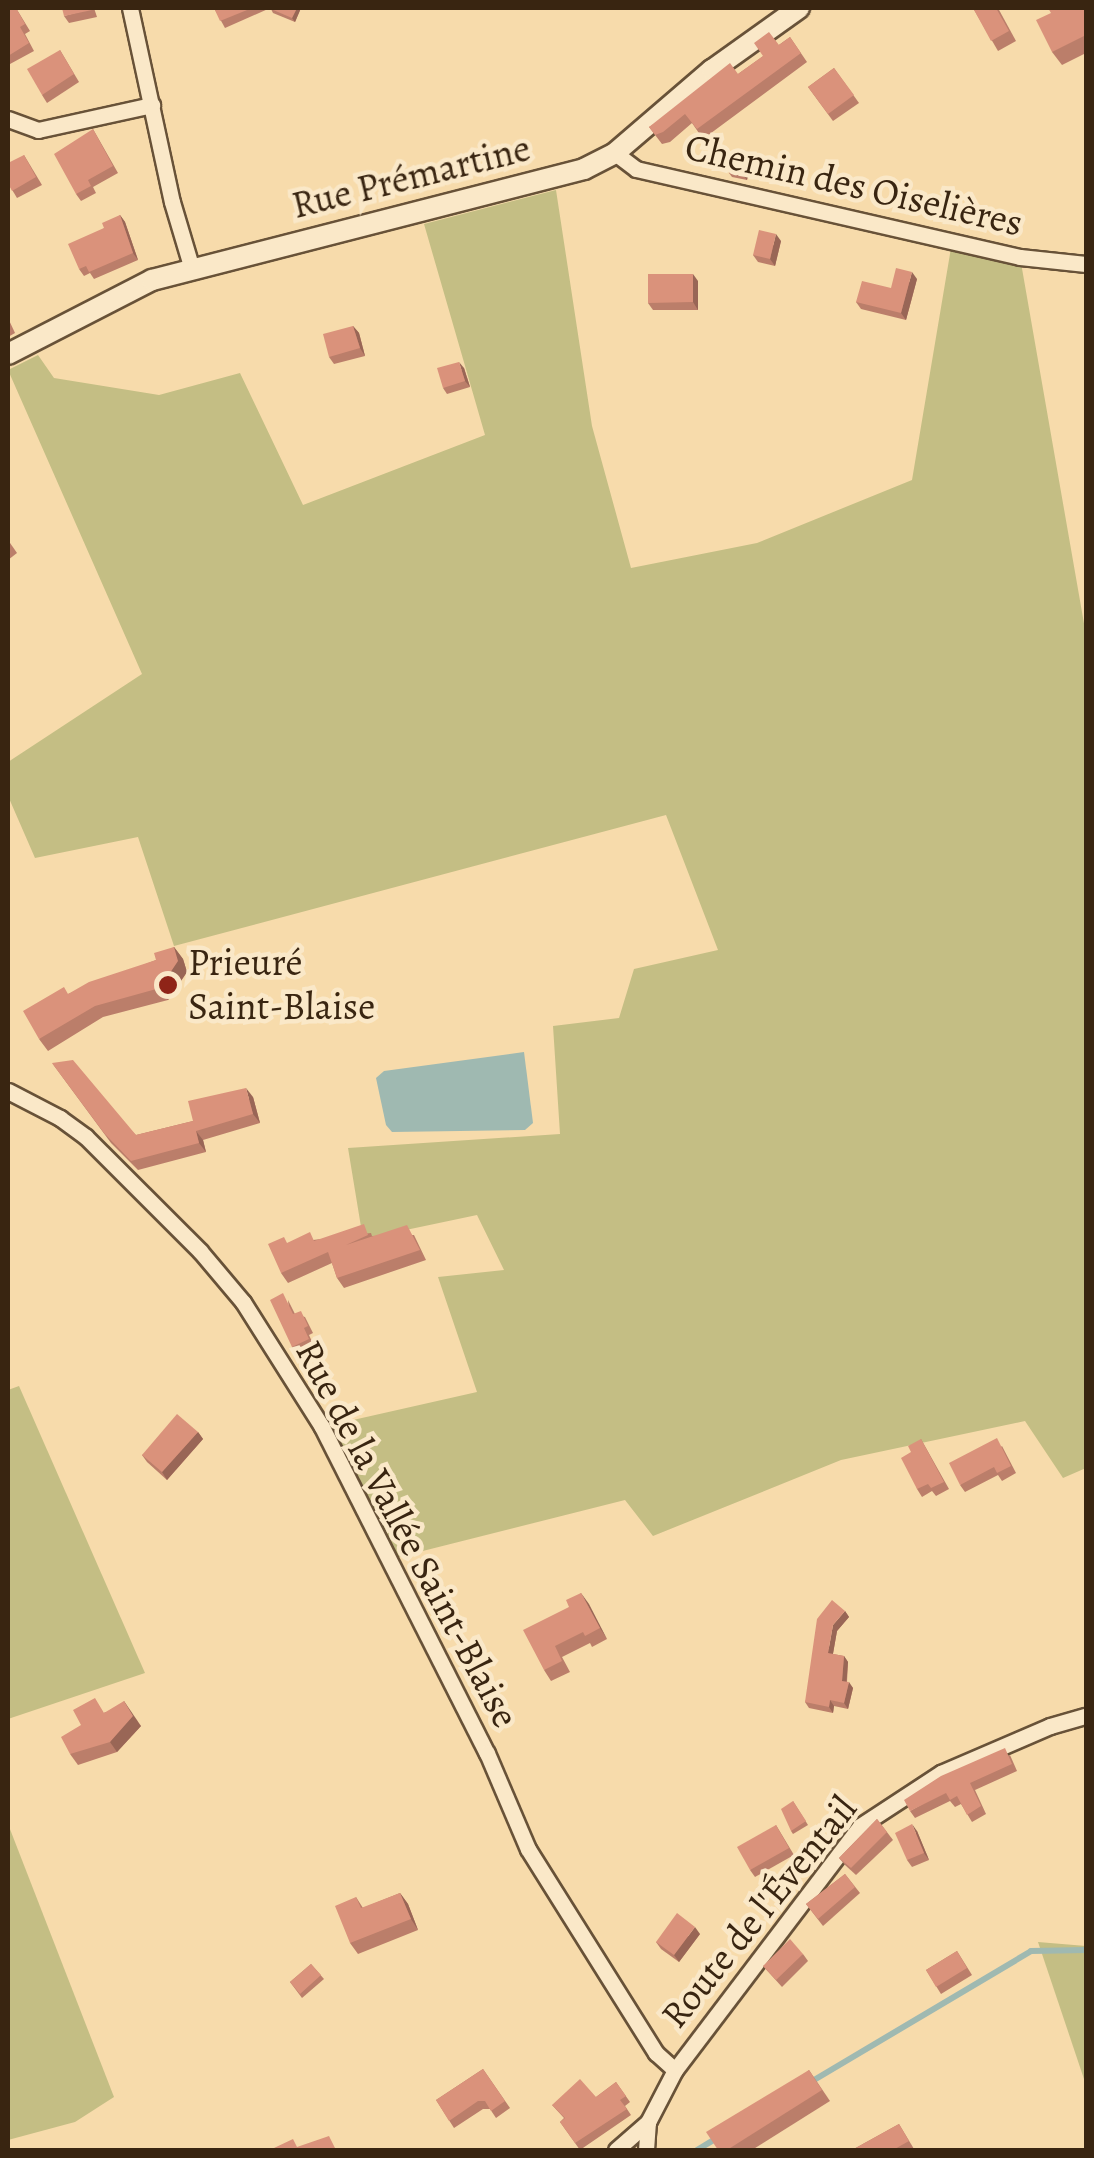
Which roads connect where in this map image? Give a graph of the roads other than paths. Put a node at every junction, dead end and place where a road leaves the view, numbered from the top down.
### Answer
1 (130, 8) edge
2 (799, 8) edge
3 (152, 105) junction
4 (8, 119) edge
5 (614, 153) junction
6 (1086, 264) edge
7 (192, 269) junction
8 (8, 354) edge
9 (8, 1091) edge
10 (1086, 1716) edge
11 (675, 2070) junction
12 (648, 2122) junction
13 (616, 2150) edge
14 (646, 2150) edge

1 - 3 street
2 - 5 street, Rue Prémartine
3 - 4 street
3 - 7 street
5 - 6 street, Chemin des Oiselières
5 - 7 street, Rue Prémartine
7 - 8 street, Rue Prémartine
9 - 11 street, Rue de la Vallée Saint-Blaise
10 - 11 street, Route de l'Éventail
11 - 12 street, Route de l'Éventail
12 - 13 street
12 - 14 street, Route de l'Éventail

